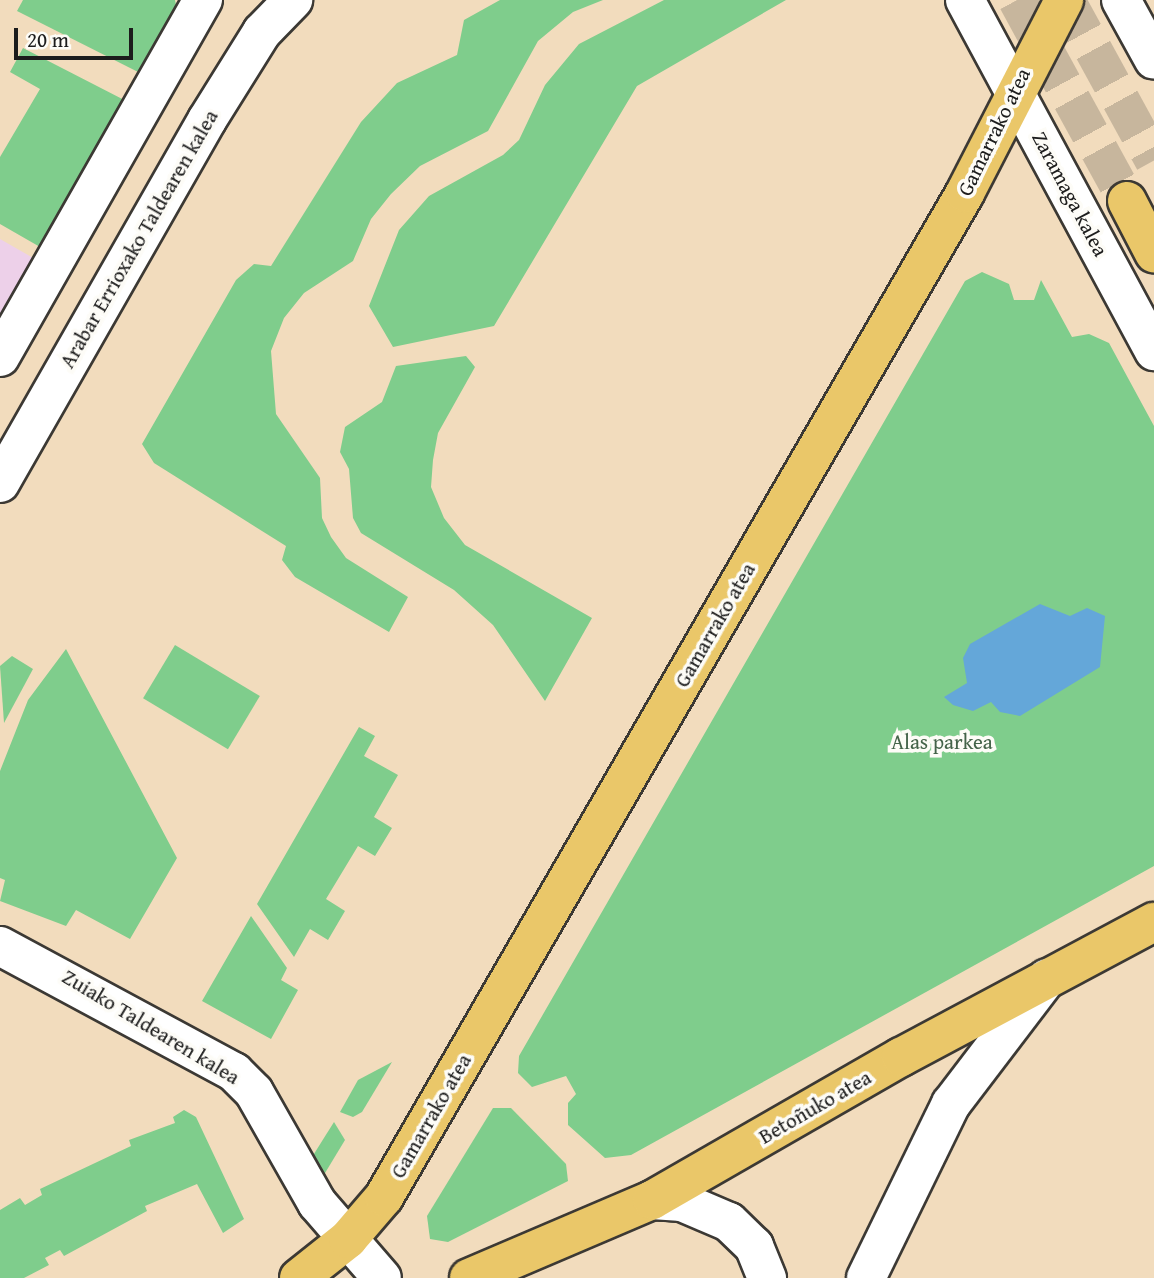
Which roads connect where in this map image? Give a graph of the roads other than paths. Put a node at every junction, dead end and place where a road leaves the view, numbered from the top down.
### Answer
1 (204, 0) edge
2 (965, 0) edge
3 (1064, 0) edge
4 (1121, 0) edge
5 (291, 1) edge
6 (1154, 60) edge
7 (1014, 91) junction
8 (1126, 201) tunnel mouth
9 (1154, 253) edge
10 (1154, 351) edge
11 (0, 357) edge
12 (0, 484) edge
13 (1154, 922) edge
14 (0, 946) edge
15 (1047, 978) junction
16 (652, 1200) junction
17 (348, 1239) junction
18 (299, 1278) edge
19 (382, 1278) edge
20 (469, 1278) edge
21 (766, 1278) edge
22 (866, 1278) edge

1 - 11 street
2 - 7 street, Zaramaga kalea
3 - 7 main road, Gamarrako atea
4 - 6 street
5 - 12 street, Arabar Errioxako Taldearen kalea
7 - 10 street, Zaramaga kalea
7 - 17 main road, Gamarrako atea
8 - 9 main road
13 - 15 main road, Betoñuko atea
14 - 17 street, Zuiako Taldearen kalea
15 - 16 main road, Betoñuko atea
15 - 22 street
16 - 20 main road, Betoñuko atea
16 - 21 street
17 - 18 main road, Gamarrako atea
17 - 19 street, Zuiako Taldearen kalea

